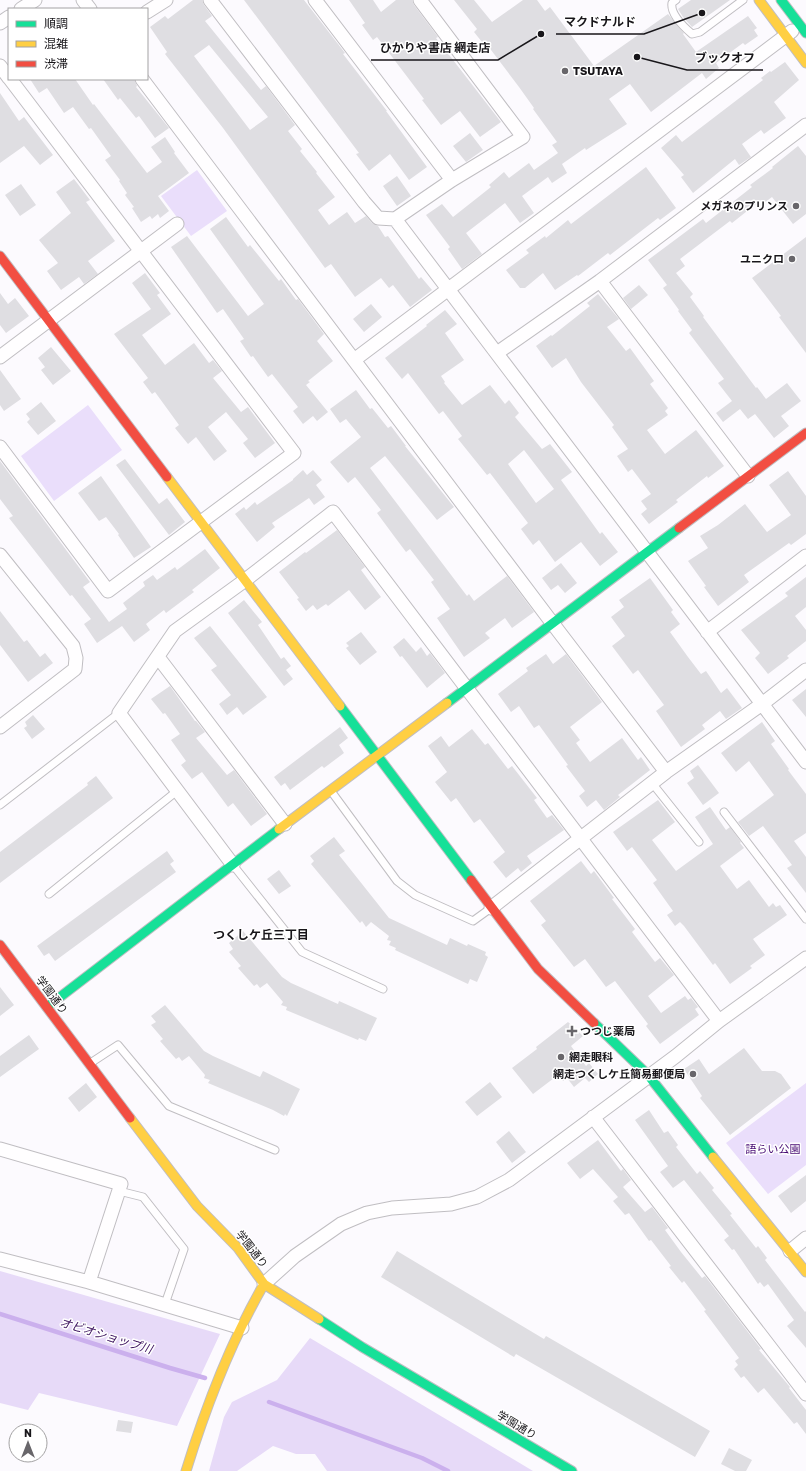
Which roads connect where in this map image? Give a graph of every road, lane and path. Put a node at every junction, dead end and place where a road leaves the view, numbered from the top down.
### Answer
1 (35, 0) edge
2 (83, 0) edge
3 (166, 0) edge
4 (210, 0) edge
5 (315, 0) edge
6 (420, 0) edge
7 (676, 0) edge
8 (743, 0) edge
9 (759, 0) edge
10 (781, 0) edge
11 (23, 8) edge
12 (89, 8) edge
13 (148, 11) edge
14 (803, 29) edge
15 (785, 36) junction
16 (806, 63) edge
17 (0, 66) edge
18 (8, 78) edge
19 (10, 80) edge
20 (143, 80) edge
21 (806, 125) edge
22 (452, 180) junction
23 (395, 219) junction
24 (177, 224) dead end
25 (141, 252) junction
26 (0, 256) edge
27 (600, 281) junction
28 (448, 290) junction
29 (49, 321) junction
30 (497, 353) junction
31 (0, 357) edge
32 (354, 360) junction
33 (806, 432) edge
34 (0, 447) edge
35 (748, 476) junction
36 (201, 523) junction
37 (646, 553) junction
38 (0, 555) edge
39 (806, 556) edge
40 (244, 581) junction
41 (553, 624) junction
42 (707, 632) junction
43 (158, 657) junction
44 (806, 670) edge
45 (466, 688) junction
46 (762, 704) junction
47 (119, 713) junction
48 (0, 727) edge
49 (377, 755) junction
50 (806, 762) edge
51 (666, 772) junction
52 (652, 783) junction
53 (177, 791) junction
54 (331, 791) junction
55 (0, 805) edge
56 (724, 812) dead end
57 (285, 824) junction
58 (580, 838) junction
59 (699, 842) dead end
60 (233, 865) junction
61 (49, 894) dead end
62 (491, 908) junction
63 (806, 919) edge
64 (0, 945) edge
65 (806, 958) edge
66 (383, 989) dead end
67 (47, 1007) junction
68 (719, 1021) junction
69 (89, 1064) junction
70 (648, 1075) junction
71 (593, 1118) junction
72 (275, 1150) dead end
73 (0, 1151) edge
74 (119, 1190) junction
75 (806, 1238) edge
76 (790, 1251) junction
77 (0, 1259) edge
78 (806, 1272) edge
79 (89, 1282) junction
80 (264, 1284) junction
81 (166, 1304) junction
82 (242, 1328) junction
83 (806, 1394) edge
84 (186, 1471) edge
85 (572, 1471) edge

1 - 11 street
2 - 12 street
3 - 13 street
4 - 23 street
5 - 22 street
6 - 22 street
7 - 8 lane
9 - 15 street
10 - 14 street
14 - 15 street
15 - 16 street
15 - 28 street
17 - 18 street
19 - 25 street
20 - 32 street
21 - 27 street
22 - 23 street
23 - 28 street
24 - 25 street
25 - 29 street
25 - 36 street
26 - 29 street
27 - 30 street
27 - 35 street
28 - 30 street
28 - 32 street
29 - 31 street
29 - 36 street
30 - 37 street
32 - 41 street
33 - 35 street
34 - 36 street
35 - 37 street
36 - 40 street
37 - 41 street
37 - 42 street
38 - 48 street
39 - 42 street
40 - 43 street
40 - 45 street
40 - 49 street
41 - 45 street
41 - 51 street
42 - 46 street
43 - 47 street
43 - 57 street
44 - 46 street
45 - 49 street
45 - 58 street
46 - 50 street
46 - 51 street
47 - 53 street
47 - 55 lane
49 - 54 street
49 - 62 street
51 - 52 street
52 - 58 street
52 - 59 lane
53 - 60 street
53 - 61 lane
54 - 57 street
54 - 62 lane
56 - 63 lane
57 - 60 street
58 - 62 street
58 - 68 street
60 - 66 lane
60 - 67 street
62 - 70 street
64 - 67 street, 学園通り
65 - 68 street
67 - 69 street, 学園通り
68 - 70 street
69 - 72 lane
69 - 80 street, 学園通り
70 - 71 street
70 - 76 street
71 - 80 street
71 - 83 street
73 - 74 street
74 - 79 street
74 - 81 lane
75 - 76 street
76 - 78 street
77 - 79 street
79 - 81 street
80 - 82 street
80 - 85 street, 学園通り
81 - 82 street
82 - 84 street

